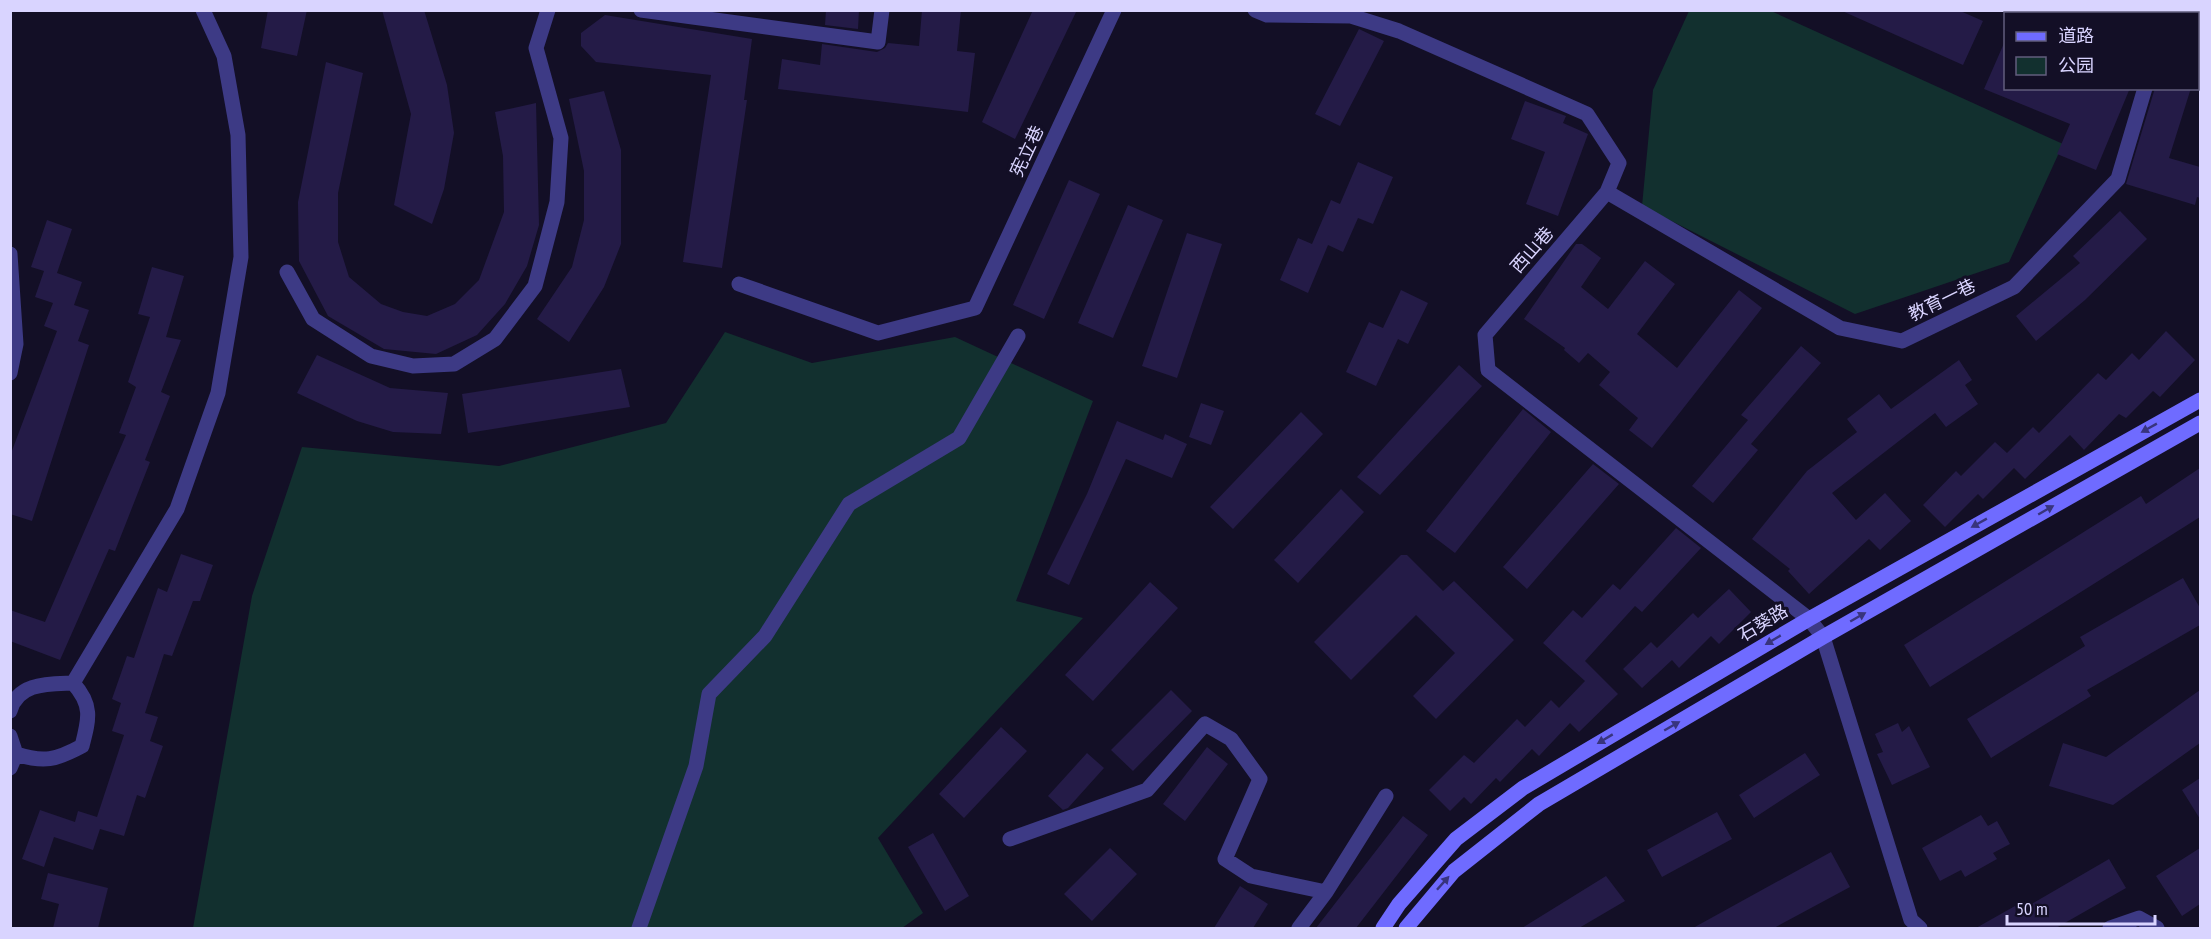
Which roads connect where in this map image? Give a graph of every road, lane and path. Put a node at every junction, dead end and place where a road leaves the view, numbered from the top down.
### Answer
1 (203, 10) edge
2 (548, 10) edge
3 (641, 10) edge
4 (882, 10) edge
5 (1114, 10) edge
6 (1255, 10) edge
7 (2144, 90) edge
8 (1607, 192) junction
9 (10, 254) edge
10 (287, 272) dead end
11 (739, 284) dead end
12 (1018, 336) dead end
13 (10, 373) edge
14 (2200, 400) edge
15 (2200, 423) edge
16 (1809, 619) junction
17 (1823, 637) junction
18 (73, 683) junction
19 (10, 711) edge
20 (10, 736) edge
21 (13, 761) edge
22 (1386, 796) dead end
23 (1010, 839) dead end
24 (1326, 892) junction
25 (639, 928) edge
26 (1299, 928) edge
27 (1383, 928) edge
28 (1406, 928) edge
29 (1920, 928) edge
30 (2110, 928) edge
31 (2157, 928) edge

1 - 18 street
2 - 10 street
3 - 4 street
5 - 11 street, 宪立巷
6 - 8 street, 西山巷
7 - 8 street, 教育一巷
8 - 16 street, 西山巷
9 - 13 street
12 - 25 street
14 -> 16 main road, 石葵路
17 -> 15 main road
16 - 17 street, 西山巷
16 -> 27 main road, 石葵路
28 -> 17 main road
17 - 29 street
18 - 19 street
18 - 21 street
20 - 21 street
22 - 24 street
23 - 24 street
24 - 26 street
30 - 31 street

